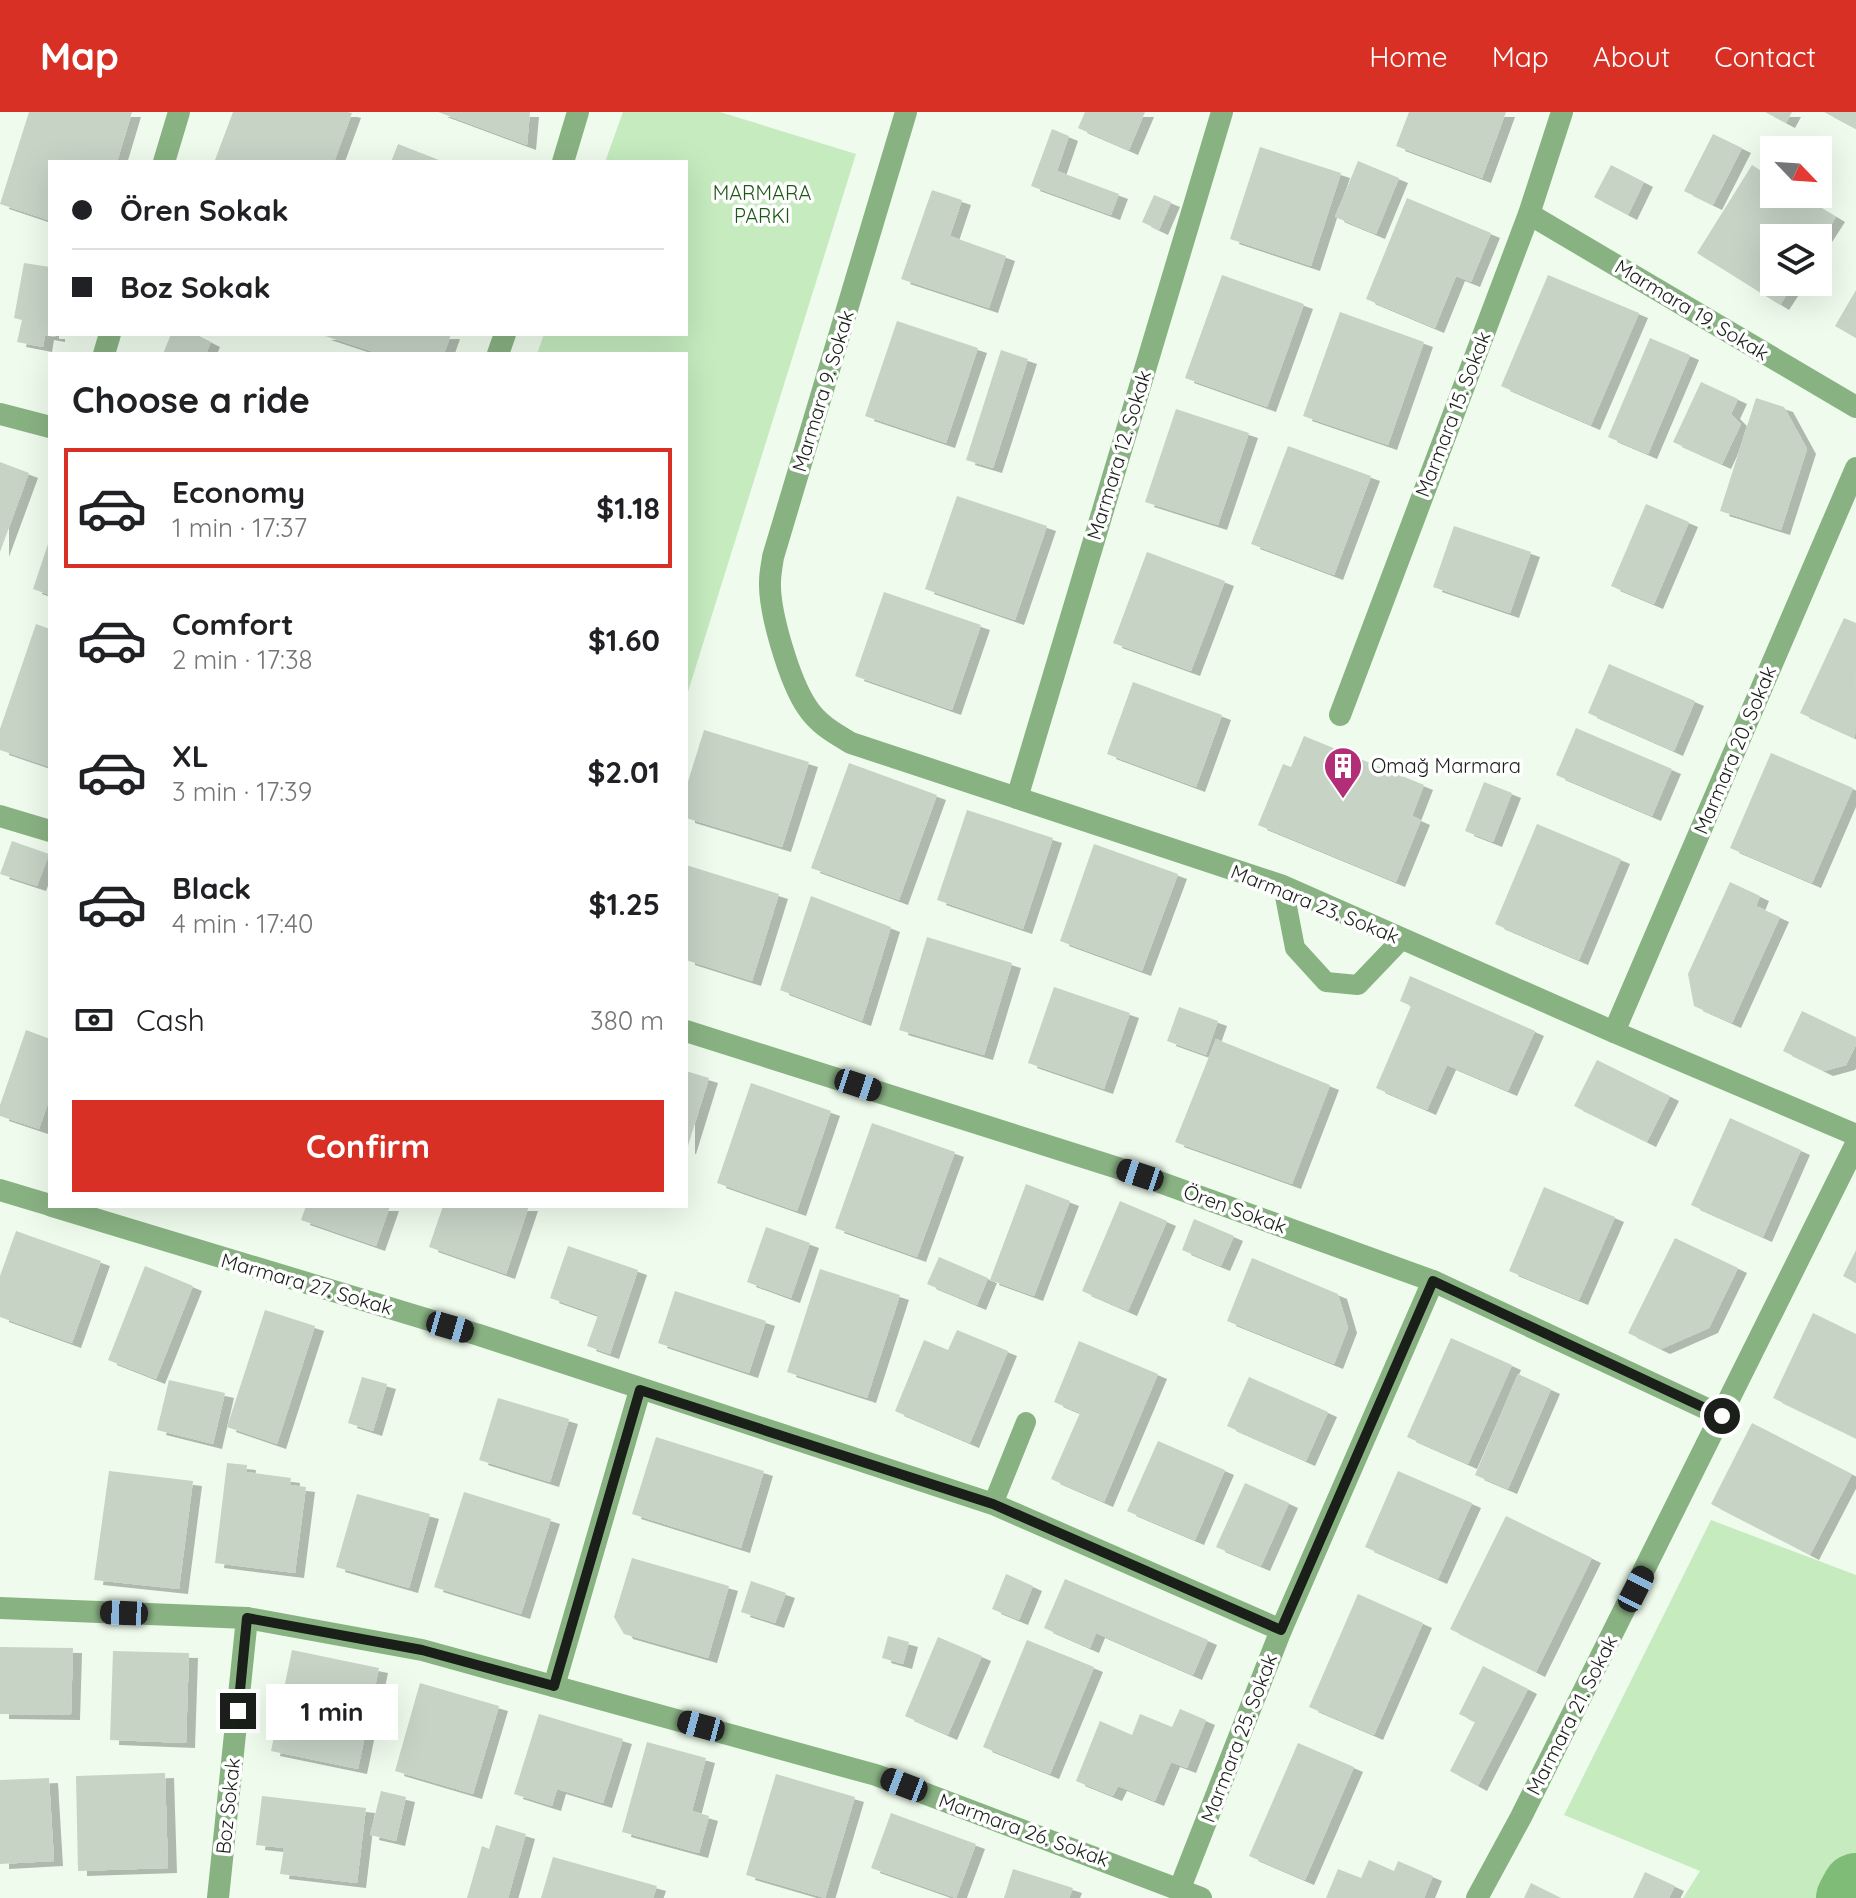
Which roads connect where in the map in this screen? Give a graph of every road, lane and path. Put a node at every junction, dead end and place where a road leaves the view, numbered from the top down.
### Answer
1 (179, 112) edge
2 (578, 112) edge
3 (906, 112) edge
4 (1222, 112) edge
5 (1562, 112) edge
6 (165, 160) edge
7 (564, 160) edge
8 (1529, 214) junction
9 (1856, 407) edge
10 (0, 414) edge
11 (48, 426) edge
12 (1856, 468) edge
13 (790, 671) joint
14 (1340, 715) dead end
15 (1017, 798) junction
16 (0, 816) edge
17 (48, 830) edge
18 (1283, 886) junction
19 (1402, 939) junction
20 (688, 1032) edge
21 (1614, 1032) junction
22 (1856, 1135) edge
23 (1856, 1144) edge
24 (0, 1190) edge
25 (48, 1205) edge
26 (58, 1208) edge
27 (1433, 1281) junction
28 (640, 1390) junction
29 (1722, 1416) junction
30 (1026, 1422) dead end
31 (993, 1504) junction
32 (0, 1608) edge
33 (247, 1618) junction
34 (1281, 1630) junction
35 (554, 1686) junction
36 (1180, 1888) junction
37 (218, 1898) edge
38 (1201, 1898) edge
39 (1477, 1898) edge

1 - 6 street
2 - 7 street
3 - 13 street, Marmara 9. Sokak
4 - 15 street, Marmara 12. Sokak
5 - 8 street, Marmara 15. Sokak
8 - 9 street, Marmara 19. Sokak
8 - 14 street, Marmara 15. Sokak
10 - 11 street
12 - 21 street, Marmara 20. Sokak
13 - 15 street, Marmara 23. Sokak
15 - 18 street, Marmara 23. Sokak
16 - 17 street
18 - 19 street, Marmara 23. Sokak
18 - 19 lane
19 - 21 street, Marmara 23. Sokak
20 - 27 street, Ören Sokak
21 - 22 street, Marmara 23. Sokak
23 - 29 street, Marmara 21. Sokak
24 - 25 street, Marmara 27. Sokak
26 - 28 street, Marmara 27. Sokak
27 - 29 street, Ören Sokak
27 - 34 street, Marmara 25. Sokak
28 - 31 street, Marmara 27. Sokak
28 - 35 street
29 - 39 street, Marmara 21. Sokak
30 - 31 lane
31 - 34 street, Marmara 27. Sokak
32 - 33 street, Marmara 26. Sokak
33 - 35 street, Marmara 26. Sokak
33 - 37 street, Boz Sokak
34 - 36 street, Marmara 25. Sokak
35 - 36 street, Marmara 26. Sokak
36 - 38 street, Marmara 26. Sokak

